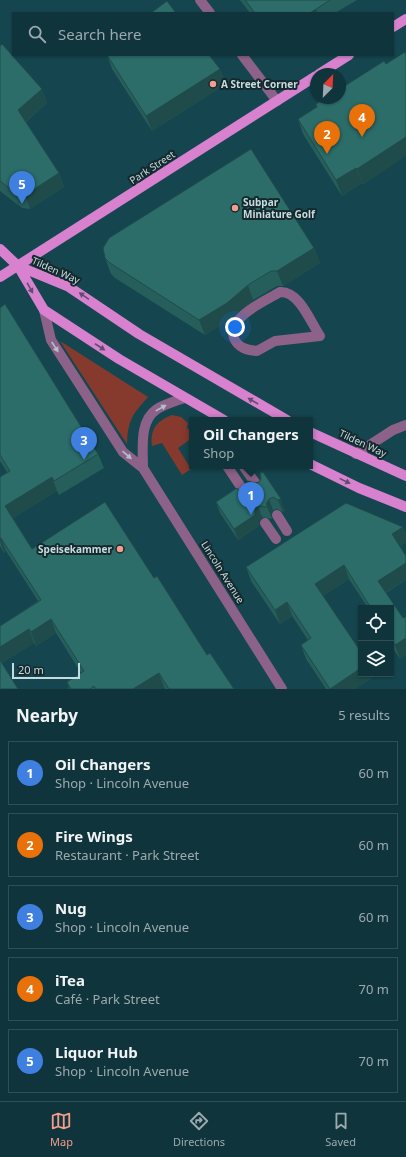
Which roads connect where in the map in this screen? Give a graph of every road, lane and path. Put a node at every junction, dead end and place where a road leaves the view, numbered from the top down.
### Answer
1 (200, 0) edge
2 (209, 12) edge
3 (406, 19) edge
4 (394, 26) edge
5 (243, 56) edge
6 (347, 56) edge
7 (328, 68) edge
8 (310, 80) edge
9 (277, 101) junction
10 (0, 249) edge
11 (18, 266) junction
12 (0, 277) edge
13 (44, 310) junction
14 (320, 336) joint
15 (184, 398) junction
16 (219, 417) edge
17 (282, 417) edge
18 (406, 425) edge
19 (313, 433) edge
20 (356, 454) junction
21 (313, 465) edge
22 (143, 468) junction
23 (229, 469) edge
24 (245, 469) edge
25 (406, 476) edge
26 (259, 488) edge
27 (247, 496) edge
28 (406, 507) edge
29 (276, 516) dead end
30 (265, 523) dead end
31 (287, 531) dead end
32 (276, 539) dead end
33 (282, 689) edge

1 - 2 street
3 - 4 main road
5 - 9 street
6 - 7 main road
8 - 9 main road, Park Street
9 - 11 main road, Park Street
10 - 11 main road
11 - 12 main road, Park Street
11 -> 13 main road, Tilden Way
17 -> 11 main road, Tilden Way
13 -> 15 main road, Tilden Way
13 -> 22 street, Lincoln Avenue
14 - 14 street
15 - 16 main road, Tilden Way
22 -> 15 street
18 - 20 street
19 - 20 main road, Tilden Way
20 - 25 main road, Tilden Way
21 -> 28 main road
22 - 33 street, Lincoln Avenue
23 - 27 street
24 - 26 street
29 - 31 street
30 - 32 street

